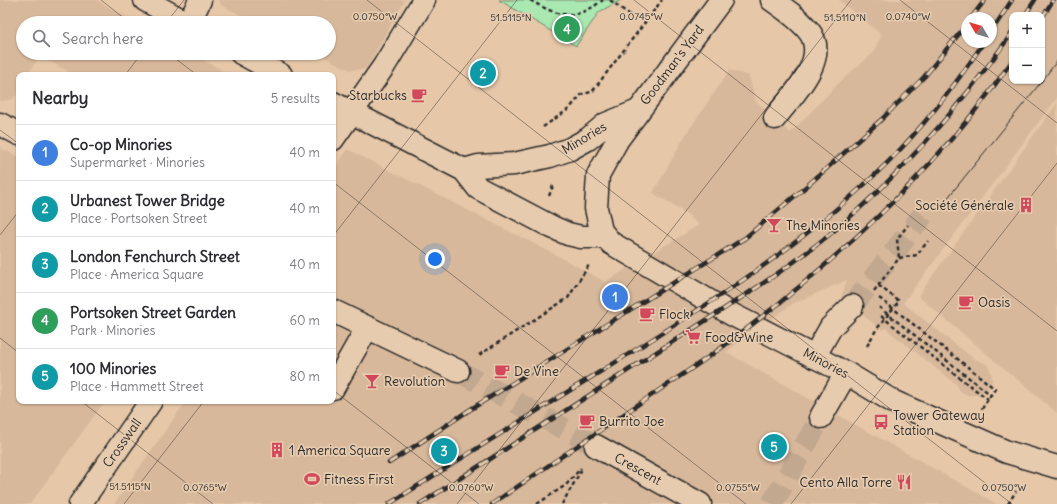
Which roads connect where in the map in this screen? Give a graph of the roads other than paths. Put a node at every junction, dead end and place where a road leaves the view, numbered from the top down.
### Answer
1 (145, 0) edge
2 (200, 0) edge
3 (424, 0) edge
4 (721, 0) edge
5 (772, 0) edge
6 (175, 16) edge
7 (192, 16) edge
8 (254, 60) edge
9 (276, 72) edge
10 (336, 105) edge
11 (638, 112) junction
12 (352, 113) junction
13 (775, 118) dead end
14 (0, 124) edge
15 (16, 132) edge
16 (336, 135) edge
17 (464, 170) junction
18 (605, 237) junction
19 (852, 306) tunnel mouth
20 (336, 312) edge
21 (368, 328) junction
22 (814, 357) junction
23 (458, 371) tunnel mouth
24 (846, 373) junction
25 (336, 383) edge
26 (149, 404) edge
27 (821, 417) tunnel mouth
28 (592, 453) tunnel mouth
29 (1057, 467) edge
30 (80, 504) edge
31 (700, 504) edge

1 - 6 main road
2 - 7 main road
3 - 12 main road
4 - 11 main road, Goodman's Yard
5 - 13 main road
8 - 9 main road
10 - 12 main road
11 - 17 main road, Minories
11 - 18 main road, Minories
12 - 16 main road
12 - 17 main road
14 - 15 main road
17 - 18 main road
18 - 22 main road, Minories
19 - 22 main road
20 - 21 main road
21 - 23 main road
21 - 25 main road
22 - 24 main road, Minories
24 - 27 main road
24 - 29 main road, Minories
26 - 30 main road, Crosswall
28 - 31 main road, Crescent

